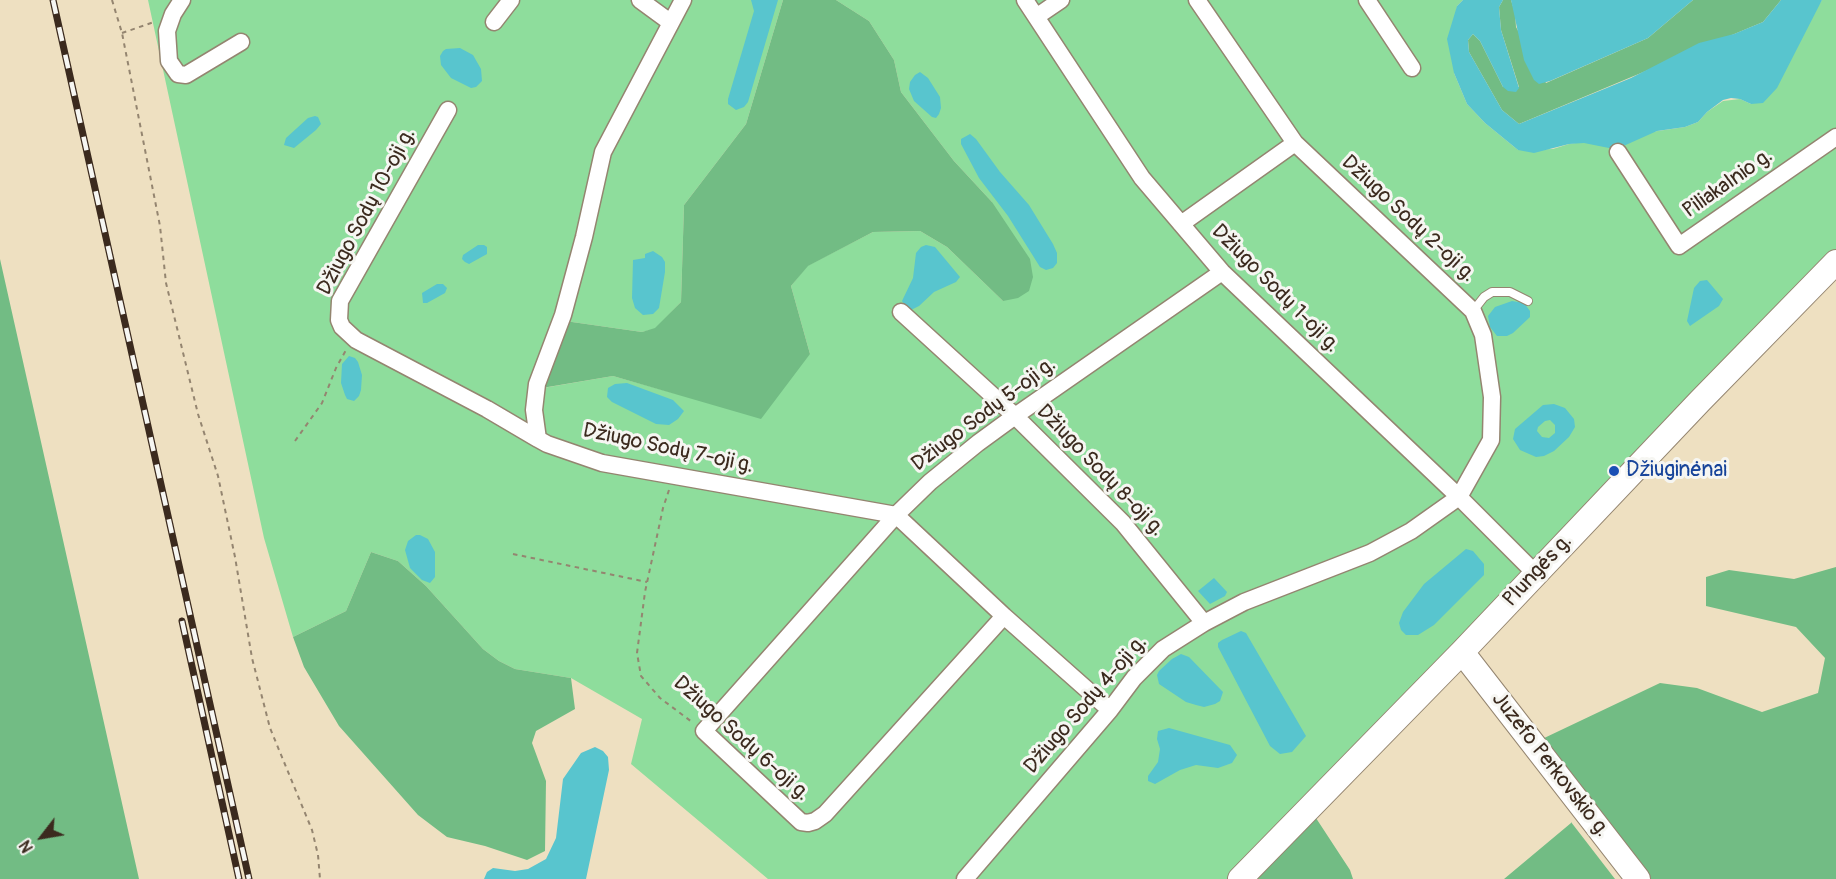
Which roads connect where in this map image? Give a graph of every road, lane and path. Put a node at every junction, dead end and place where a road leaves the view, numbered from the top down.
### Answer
1 (112, 0) edge
2 (511, 0) edge
3 (640, 0) edge
4 (683, 0) edge
5 (1025, 0) edge
6 (1061, 0) edge
7 (1197, 0) edge
8 (1367, 0) edge
9 (177, 7) edge
10 (1036, 17) junction
11 (494, 22) dead end
12 (670, 22) junction
13 (122, 33) junction
14 (241, 42) dead end
15 (1412, 68) dead end
16 (448, 110) dead end
17 (1836, 137) edge
18 (1294, 143) junction
19 (1618, 152) dead end
20 (1181, 224) junction
21 (1836, 262) edge
22 (1222, 272) junction
23 (1528, 301) dead end
24 (1473, 311) junction
25 (901, 312) dead end
26 (356, 340) junction
27 (1016, 416) junction
28 (538, 439) junction
29 (295, 441) dead end
30 (674, 476) junction
31 (1459, 497) junction
32 (896, 515) junction
33 (513, 554) dead end
34 (1536, 574) junction
35 (647, 582) junction
36 (1004, 616) junction
37 (1204, 622) junction
38 (1462, 652) junction
39 (1110, 710) junction
40 (704, 731) junction
41 (320, 879) edge
42 (964, 879) edge
43 (1240, 879) edge
44 (1638, 879) edge

1 - 13 path
2 - 11 street
3 - 12 street
4 - 12 street
5 - 10 street, Džiugo Sodų 1-oji g.
6 - 10 street
7 - 18 street, Džiugo Sodų 2-oji g.
8 - 15 street
9 - 13 path
9 - 14 street
10 - 20 street, Džiugo Sodų 1-oji g.
12 - 28 street
13 - 41 path
16 - 26 street, Džiugo Sodų 10-oji g.
17 - 19 street, Piliakalnio g.
18 - 20 street
18 - 24 street, Džiugo Sodų 2-oji g.
20 - 22 street, Džiugo Sodų 1-oji g.
21 - 34 main road, Plungės g.
22 - 27 street, Džiugo Sodų 5-oji g.
22 - 31 street, Džiugo Sodų 1-oji g.
23 - 24 lane
24 - 31 street, Džiugo Sodų 2-oji g.
25 - 27 street, Džiugo Sodų 8-oji g.
26 - 28 street, Džiugo Sodų 10-oji g.
26 - 29 path
27 - 32 street, Džiugo Sodų 5-oji g.
27 - 37 street, Džiugo Sodų 8-oji g.
28 - 30 street, Džiugo Sodų 7-oji g.
30 - 32 street, Džiugo Sodų 7-oji g.
30 - 35 path, Džiugo Sodų 6-oji g.
31 - 34 street, Džiugo Sodų 1-oji g.
31 - 37 street, Džiugo Sodų 4-oji g.
32 - 36 street
32 - 40 street, Džiugo Sodų 5-oji g.
33 - 35 path
34 - 38 main road, Plungės g.
35 - 40 path, Džiugo Sodų 6-oji g.
36 - 39 street
36 - 40 street, Džiugo Sodų 6-oji g.
37 - 39 street, Džiugo Sodų 4-oji g.
38 - 43 main road, Plungės g.
38 - 44 main road, Juzefo Perkovskio g.
39 - 42 street, Džiugo Sodų 4-oji g.

